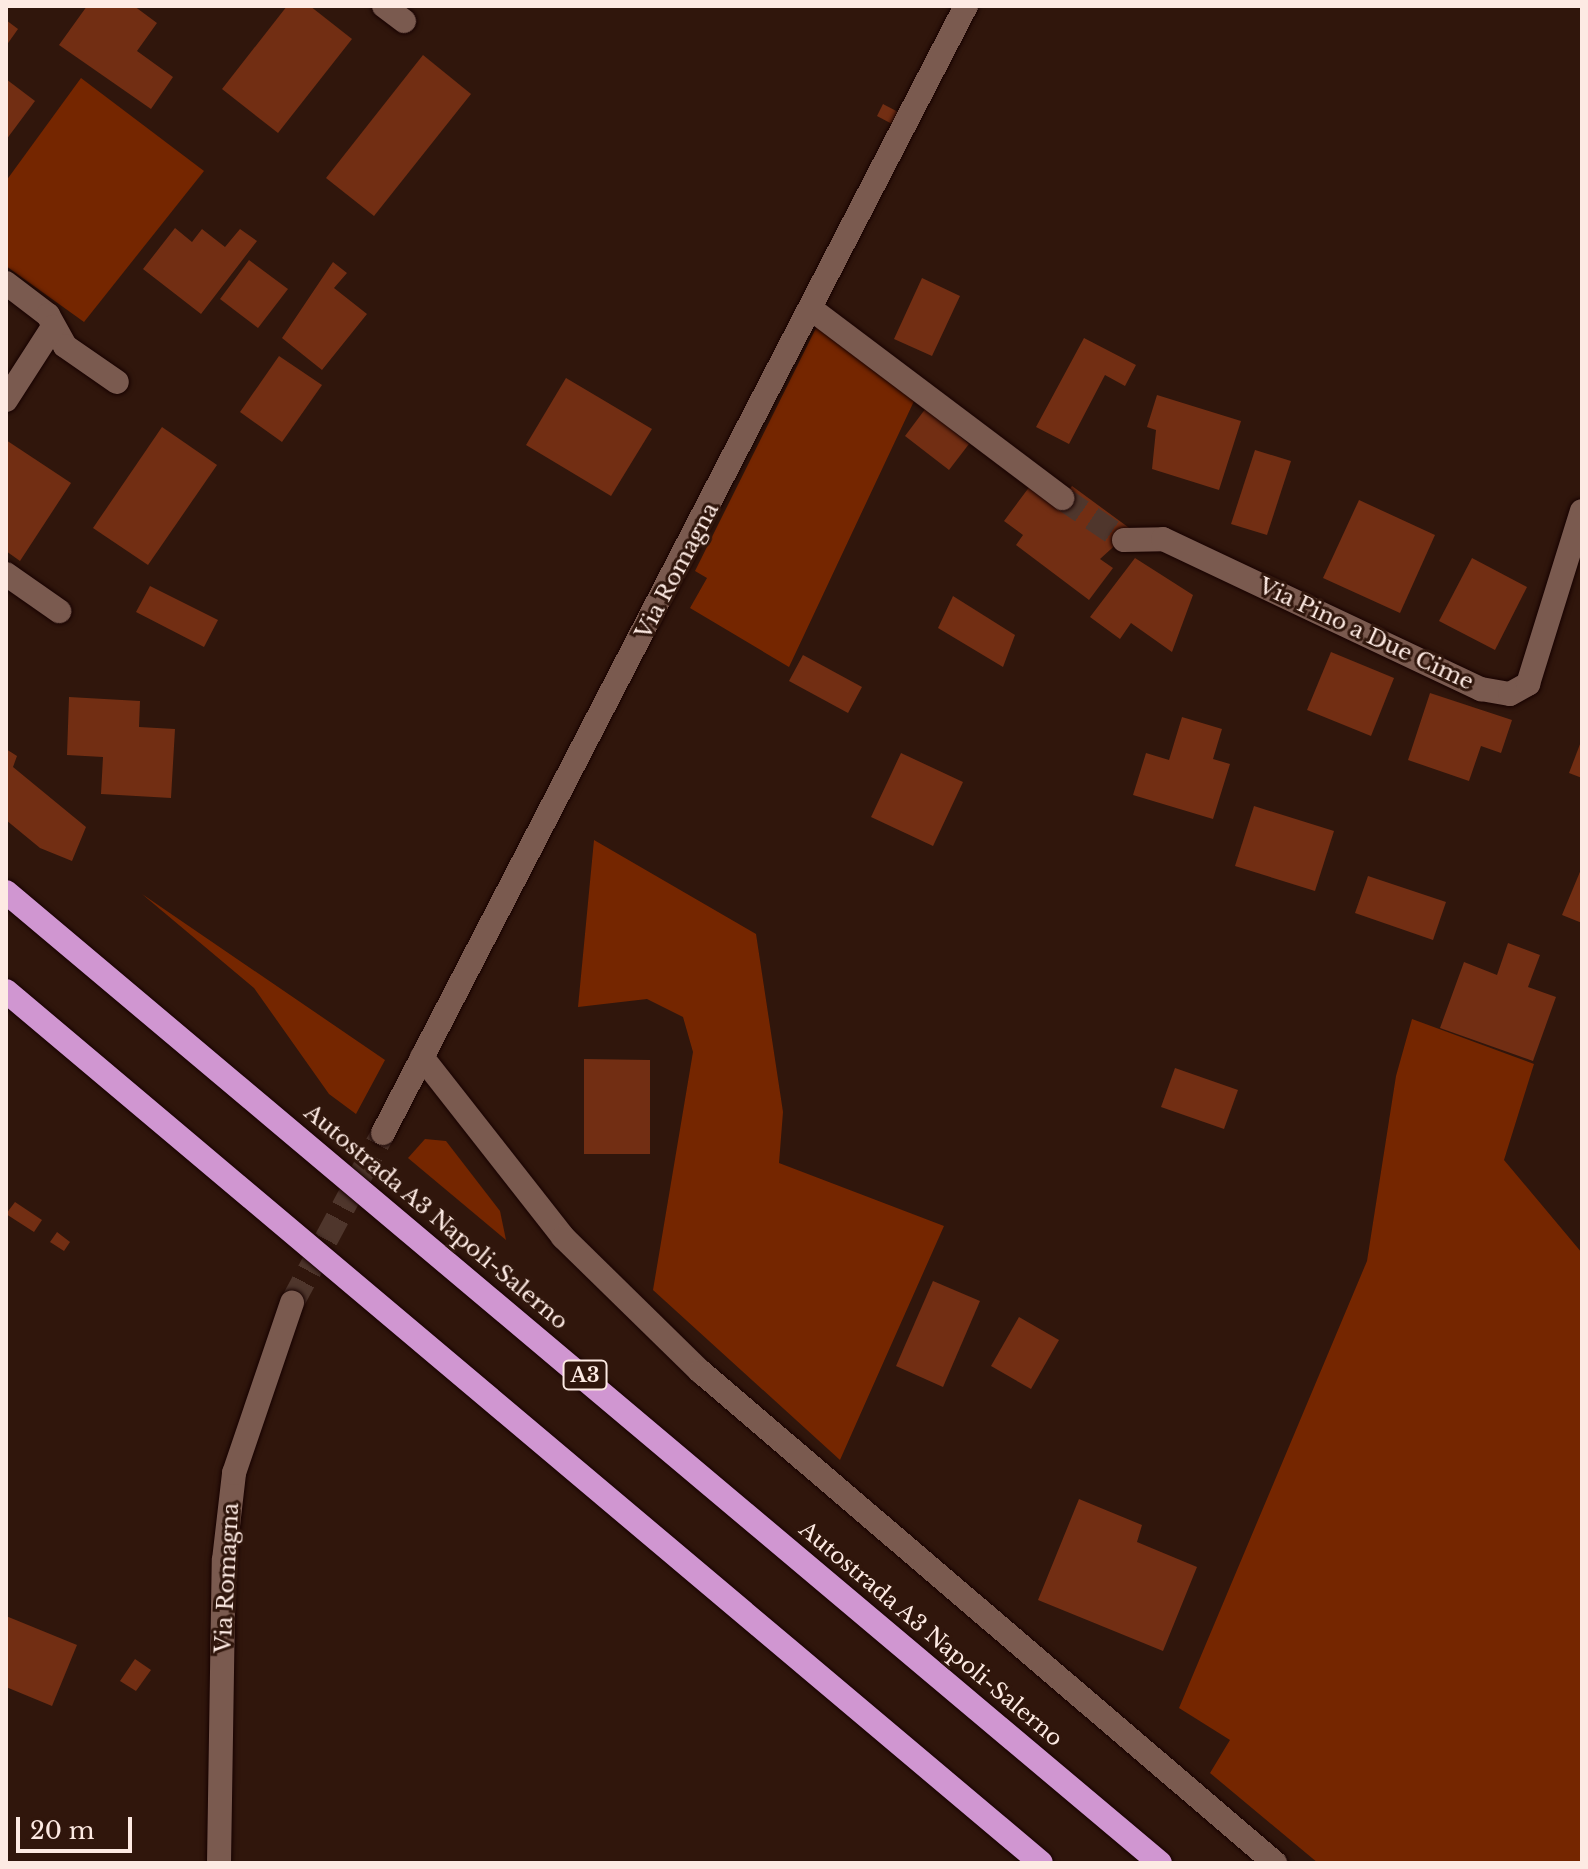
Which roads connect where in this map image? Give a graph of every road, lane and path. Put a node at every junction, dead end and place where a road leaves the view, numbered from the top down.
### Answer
1 (384, 6) edge
2 (966, 6) edge
3 (404, 21) dead end
4 (6, 283) edge
5 (814, 311) junction
6 (53, 327) junction
7 (117, 382) dead end
8 (6, 400) edge
9 (1062, 498) tunnel mouth
10 (1582, 511) edge
11 (1124, 540) tunnel mouth
12 (6, 574) edge
13 (59, 611) dead end
14 (6, 892) edge
15 (6, 991) edge
16 (422, 1057) junction
17 (383, 1133) tunnel mouth
18 (292, 1303) tunnel mouth
19 (219, 1863) edge
20 (1041, 1863) edge
21 (1160, 1863) edge
22 (1275, 1863) edge

1 - 3 street
2 - 5 street, Via Romagna
4 - 6 street
5 - 9 street
5 - 16 street, Via Romagna
6 - 7 street
6 - 8 street
10 - 11 street, Via Pino a Due Cime
12 - 13 street
14 - 21 highway, Autostrada A3 Napoli-Salerno / A3
15 - 20 highway
16 - 17 street, Via Romagna
16 - 22 street
18 - 19 street, Via Romagna

